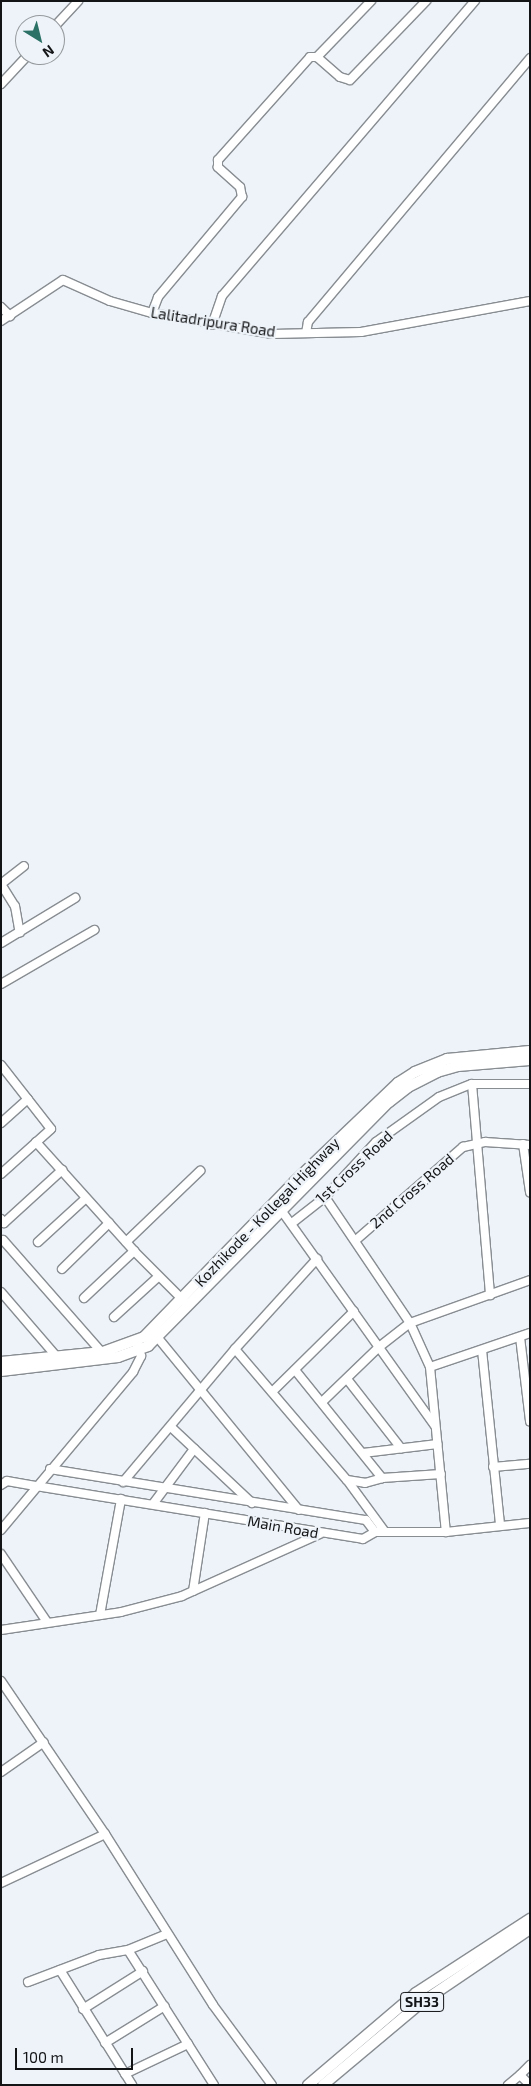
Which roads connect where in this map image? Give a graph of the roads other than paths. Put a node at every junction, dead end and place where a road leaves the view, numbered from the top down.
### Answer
1 (78, 1) edge
2 (371, 1) edge
3 (426, 1) edge
4 (475, 1) edge
5 (65, 15) edge
6 (317, 57) junction
7 (530, 58) edge
8 (19, 65) edge
9 (1, 84) edge
10 (530, 301) edge
11 (1, 307) edge
12 (152, 313) junction
13 (10, 316) junction
14 (1, 321) edge
15 (212, 325) junction
16 (306, 333) junction
17 (24, 866) dead end
18 (1, 884) edge
19 (75, 898) dead end
20 (94, 930) dead end
21 (20, 933) junction
22 (1, 943) edge
23 (1, 984) edge
24 (530, 1051) edge
25 (530, 1060) edge
26 (3, 1071) edge
27 (472, 1084) junction
28 (530, 1084) edge
29 (28, 1099) junction
30 (1, 1123) edge
31 (36, 1142) junction
32 (476, 1144) junction
33 (526, 1145) edge
34 (62, 1170) junction
35 (200, 1171) dead end
36 (1, 1174) edge
37 (530, 1192) edge
38 (325, 1197) junction
39 (86, 1198) junction
40 (281, 1210) junction
41 (3, 1221) edge
42 (109, 1223) junction
43 (292, 1223) junction
44 (2, 1240) edge
45 (356, 1240) junction
46 (38, 1242) dead end
47 (126, 1242) junction
48 (134, 1251) junction
49 (317, 1259) junction
50 (62, 1269) dead end
51 (158, 1277) junction
52 (530, 1280) edge
53 (1, 1292) edge
54 (490, 1294) junction
55 (84, 1298) dead end
56 (185, 1303) junction
57 (354, 1311) junction
58 (114, 1317) dead end
59 (410, 1323) junction
60 (530, 1333) edge
61 (520, 1336) junction
62 (158, 1338) junction
63 (138, 1345) junction
64 (379, 1347) junction
65 (235, 1349) junction
66 (482, 1350) junction
67 (105, 1356) junction
68 (57, 1357) junction
69 (530, 1359) edge
70 (1, 1362) edge
71 (522, 1363) junction
72 (430, 1367) junction
73 (1, 1370) edge
74 (295, 1370) junction
75 (347, 1379) junction
76 (202, 1390) junction
77 (272, 1392) junction
78 (322, 1402) junction
79 (530, 1421) edge
80 (171, 1428) junction
81 (436, 1428) junction
82 (437, 1444) junction
83 (402, 1448) junction
84 (194, 1449) junction
85 (363, 1453) junction
86 (530, 1464) edge
87 (493, 1467) junction
88 (50, 1469) junction
89 (441, 1474) junction
90 (382, 1478) junction
91 (347, 1480) junction
92 (123, 1482) junction
93 (1, 1486) edge
94 (36, 1486) junction
95 (164, 1489) junction
96 (121, 1499) junction
97 (252, 1503) junction
98 (153, 1504) junction
99 (299, 1510) junction
100 (205, 1513) junction
101 (530, 1523) edge
102 (500, 1524) junction
103 (1, 1530) edge
104 (375, 1532) junction
105 (385, 1532) junction
106 (446, 1532) junction
107 (320, 1534) junction
108 (1, 1554) edge
109 (193, 1591) junction
110 (100, 1615) junction
111 (48, 1622) junction
112 (1, 1630) edge
113 (1, 1681) edge
114 (44, 1742) junction
115 (1, 1772) edge
116 (105, 1834) junction
117 (1, 1883) edge
118 (530, 1918) edge
119 (526, 1931) edge
120 (168, 1934) junction
121 (128, 1950) junction
122 (60, 1970) junction
123 (143, 1971) junction
124 (28, 1982) dead end
125 (165, 2006) junction
126 (83, 2009) junction
127 (105, 2043) junction
128 (188, 2044) junction
129 (530, 2065) edge
130 (125, 2074) junction
131 (520, 2075) junction
132 (324, 2084) edge
133 (132, 2085) edge
134 (213, 2085) edge
135 (272, 2085) edge
136 (308, 2085) edge
137 (508, 2085) edge
138 (530, 2085) edge

1 - 5 street
2 - 6 street
3 - 6 street
4 - 15 street
6 - 12 street
7 - 16 street
8 - 9 street
10 - 16 street, Lalitadripura Road
11 - 13 street
12 - 13 street, Lalitadripura Road
12 - 15 street, Lalitadripura Road
13 - 14 street, Lalitadripura Road
15 - 16 street, Lalitadripura Road
17 - 18 street
18 - 21 street
19 - 21 street
20 - 23 street
21 - 22 street
24 - 56 main road, Kozhikode - Kollegal Highway
25 - 40 main road, Kozhikode - Kollegal Highway
26 - 29 street
27 - 28 street, 1st Cross Road
27 - 32 street
27 - 38 street, 1st Cross Road
29 - 30 street
29 - 31 street
31 - 34 street
31 - 36 street
32 - 33 street, 2nd Cross Road
32 - 45 street, 2nd Cross Road
32 - 54 street
33 - 37 street
34 - 39 street
34 - 41 street
35 - 47 street
38 - 43 street, 1st Cross Road
38 - 45 street
39 - 42 street
39 - 46 street
40 - 43 street
40 - 56 main road, Kozhikode - Kollegal Highway
41 - 44 street
42 - 47 street
42 - 50 street
43 - 49 street
44 - 67 street
45 - 59 street
47 - 48 street
48 - 51 street
48 - 55 street
49 - 57 street
49 - 65 street
51 - 56 street
51 - 58 street
52 - 54 street
53 - 68 street
54 - 59 street
56 - 62 main road, Kozhikode - Kollegal Highway
56 - 63 main road, Kozhikode - Kollegal Highway
57 - 64 street
57 - 74 street
59 - 64 street
59 - 72 street
60 - 61 street
61 - 66 street
61 - 71 street
62 - 63 main road, Kozhikode - Kollegal Highway
62 - 76 street
63 - 67 main road, Kozhikode - Kollegal Highway
63 - 88 street
64 - 75 street
64 - 81 street
65 - 76 street
65 - 77 street
66 - 72 street
66 - 87 street
67 - 68 main road, Kozhikode - Kollegal Highway
67 - 73 main road, Kozhikode - Kollegal Highway
68 - 70 main road, Kozhikode - Kollegal Highway
69 - 71 street
71 - 79 street
72 - 81 street
74 - 77 street
74 - 78 street
75 - 78 street
75 - 83 street
76 - 80 street
76 - 99 street
77 - 91 street
78 - 85 street
80 - 84 street
80 - 92 street
81 - 82 street
82 - 83 street
82 - 89 street
83 - 85 street
84 - 95 street
84 - 97 street
85 - 90 street
86 - 87 street
87 - 102 street
88 - 92 street
88 - 94 street
89 - 90 street
89 - 106 street
90 - 91 street
91 - 105 street
92 - 95 street
93 - 94 street, Main Road
94 - 96 street, Main Road
94 - 103 street
95 - 97 street
95 - 98 street
96 - 98 street, Main Road
96 - 110 street
97 - 99 street
98 - 100 street, Main Road
99 - 104 street
100 - 107 street, Main Road
100 - 109 street
101 - 102 street, Main Road
102 - 106 street, Main Road
104 - 105 street, Main Road
104 - 107 street, Main Road
105 - 106 street, Main Road
107 - 109 street
108 - 111 street
109 - 110 street
110 - 111 street
111 - 112 street
113 - 114 street
114 - 115 street
114 - 116 street
116 - 117 street
116 - 120 street
118 - 119 main road
119 - 132 main road, SH33
119 - 136 main road
120 - 121 street
120 - 135 street
121 - 122 street
121 - 123 street
122 - 124 street
122 - 126 street
123 - 125 street
123 - 126 street
125 - 127 street
125 - 128 street
126 - 127 street
127 - 130 street
128 - 130 street
128 - 134 street
129 - 131 street
130 - 133 street
131 - 137 street
131 - 138 street

